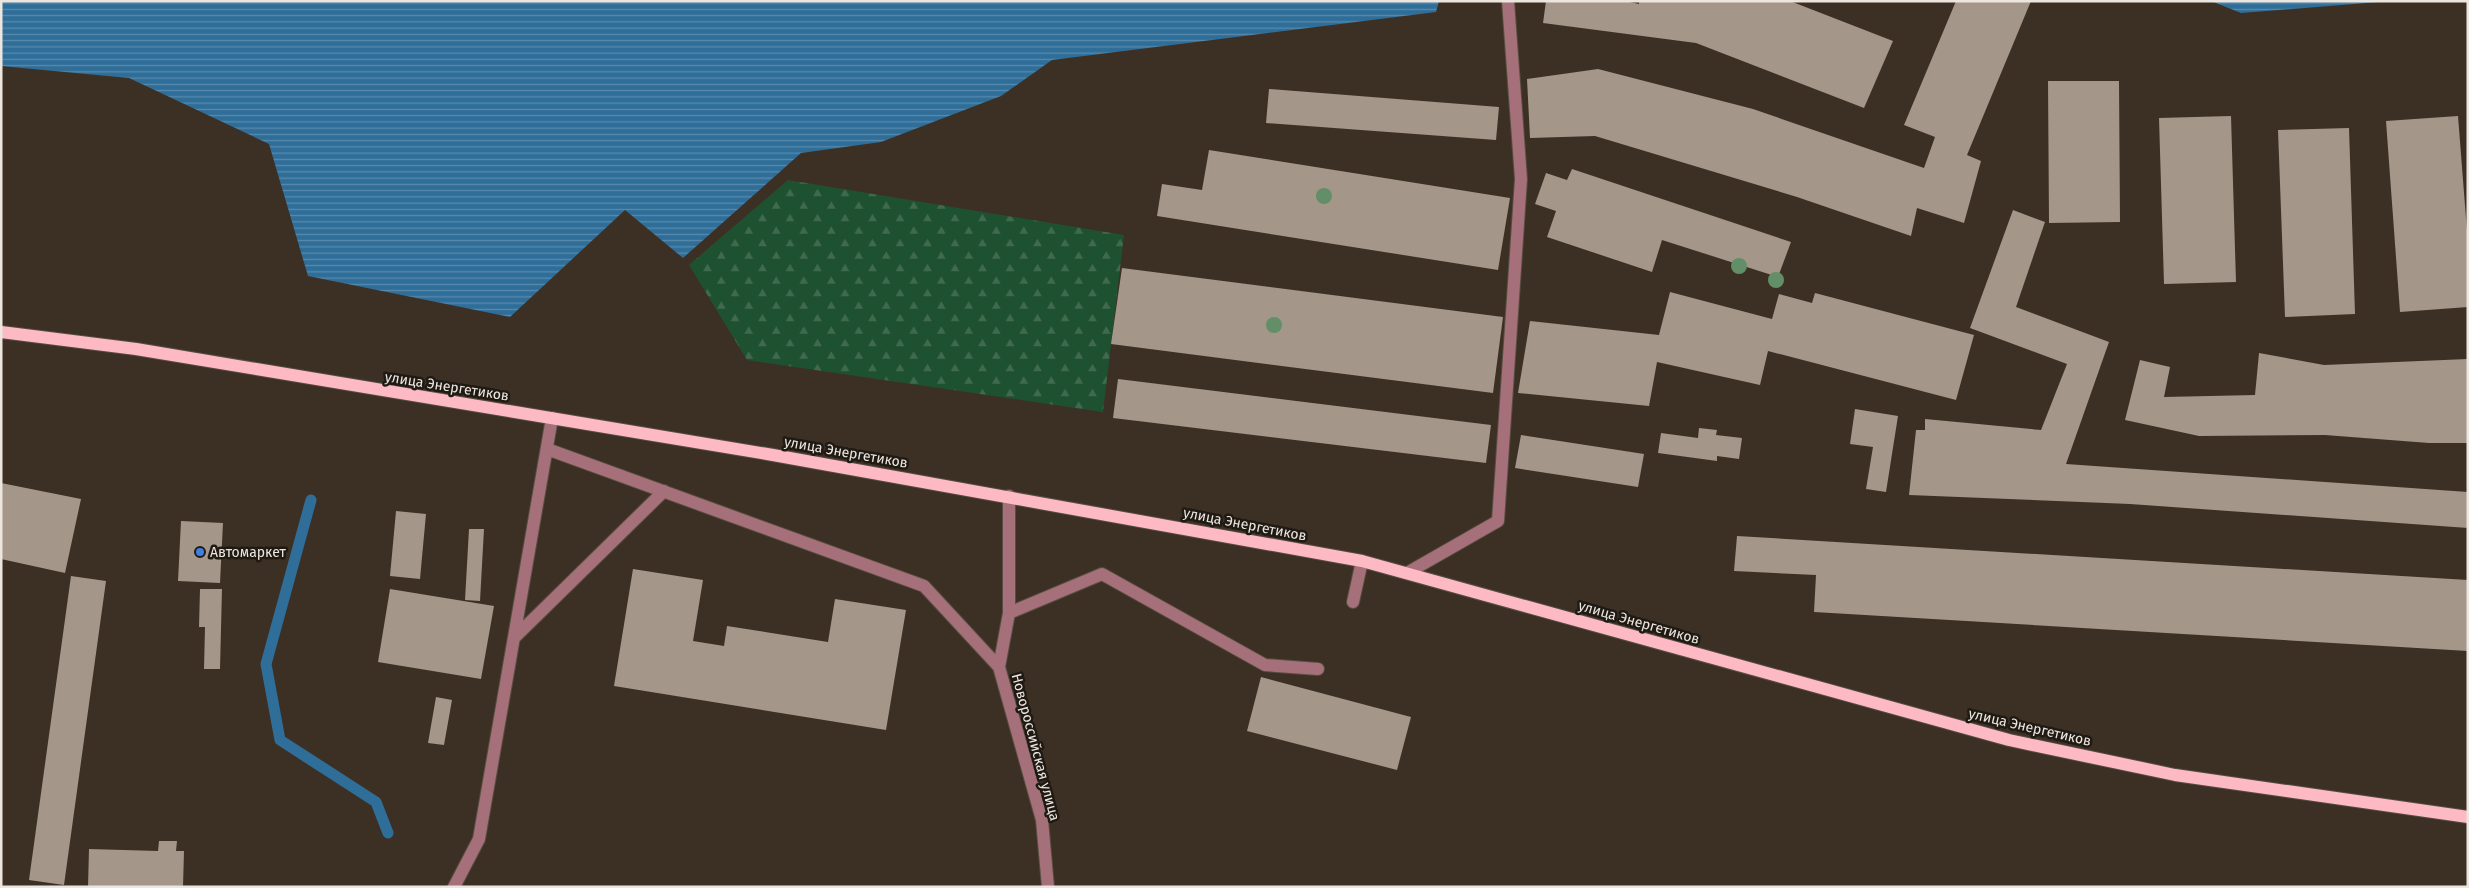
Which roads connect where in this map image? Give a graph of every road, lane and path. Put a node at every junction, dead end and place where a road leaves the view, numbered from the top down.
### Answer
1 (1508, 1) edge
2 (1, 332) edge
3 (552, 418) junction
4 (547, 449) junction
5 (664, 491) junction
6 (1010, 496) junction
7 (1362, 561) junction
8 (1407, 574) junction
9 (1354, 602) dead end
10 (1009, 613) junction
11 (514, 638) junction
12 (999, 668) junction
13 (1318, 669) dead end
14 (2468, 817) edge
15 (454, 887) edge
16 (1048, 887) edge

1 - 8 street
2 - 3 main road, улица Энергетиков
3 - 4 street
3 - 6 main road, улица Энергетиков
4 - 5 street
4 - 11 street
5 - 11 street
5 - 12 street
6 - 7 main road, улица Энергетиков
6 - 10 street, Новороссийская улица
7 - 8 main road, улица Энергетиков
7 - 9 street
8 - 14 main road, улица Энергетиков
10 - 12 street, Новороссийская улица
10 - 13 street
11 - 15 street
12 - 16 street, Новороссийская улица

